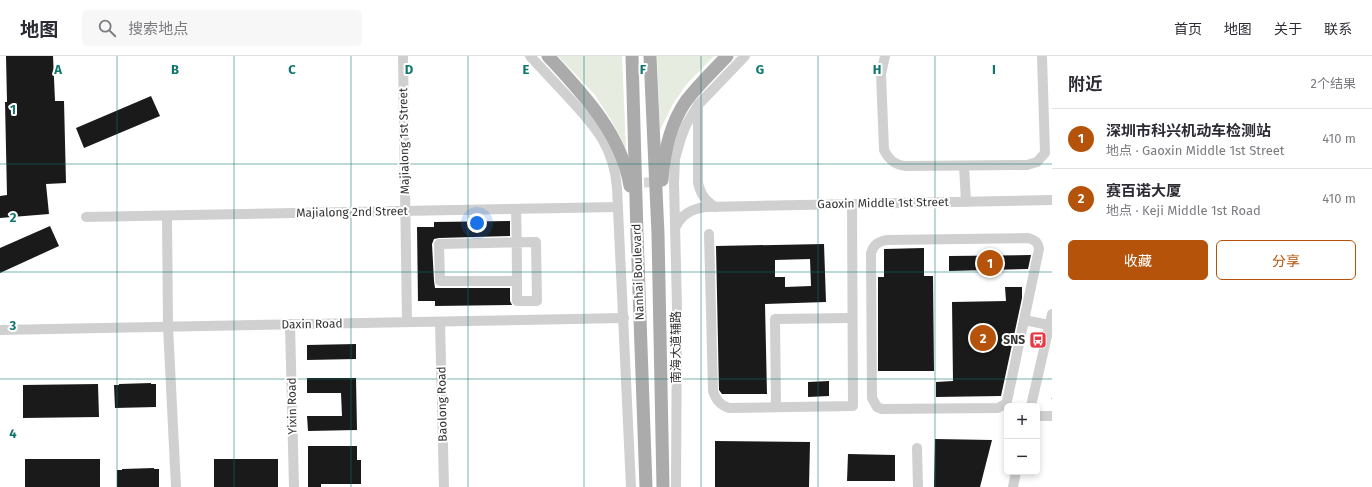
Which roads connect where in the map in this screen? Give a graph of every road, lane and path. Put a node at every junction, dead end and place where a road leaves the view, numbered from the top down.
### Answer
1 (403, 56) edge
2 (530, 56) edge
3 (548, 56) edge
4 (632, 56) edge
5 (650, 56) edge
6 (727, 56) edge
7 (745, 56) edge
8 (885, 56) edge
9 (1042, 56) edge
10 (698, 105) junction
11 (1048, 141) edge
12 (964, 166) junction
13 (1052, 200) edge
14 (966, 202) junction
15 (852, 204) junction
16 (618, 207) junction
17 (715, 207) junction
18 (516, 209) junction
19 (405, 211) junction
20 (167, 216) junction
21 (86, 218) dead end
22 (675, 228) junction
23 (637, 234) junction
24 (658, 234) junction
25 (709, 234) dead end
26 (517, 243) junction
27 (517, 280) junction
28 (1052, 314) edge
29 (624, 318) junction
30 (852, 318) junction
31 (1024, 320) junction
32 (407, 322) junction
33 (440, 322) junction
34 (290, 324) junction
35 (1050, 325) junction
36 (168, 327) junction
37 (0, 330) edge
38 (1032, 403) edge
39 (776, 407) junction
40 (1040, 416) edge
41 (1052, 416) edge
42 (918, 448) dead end
43 (664, 466) junction
44 (1015, 475) edge
45 (176, 487) edge
46 (294, 487) edge
47 (444, 487) edge
48 (631, 487) edge
49 (646, 487) edge
50 (663, 487) edge
51 (667, 487) edge
52 (676, 487) edge
53 (918, 487) edge
54 (1013, 487) edge

1 - 19 street, Majialong 1st Street
2 - 16 street
3 - 23 main road
4 - 23 main road, Nanhai Boulevard
5 - 24 main road, Nanhai Boulevard
6 - 24 main road
7 - 10 street, 南海大道辅路
8 - 12 street
9 - 11 street
10 - 17 street
10 - 22 street, 南海大道辅路
11 - 12 street
12 - 14 street
13 - 14 street, Gaoxin Middle 1st Street
14 - 15 street, Gaoxin Middle 1st Street
15 - 17 street, Gaoxin Middle 1st Street
15 - 30 street
16 - 18 street, Majialong 2nd Street
16 - 29 street
17 - 22 street, Gaoxin Middle 1st Street
18 - 19 street, Majialong 2nd Street
18 - 26 street
19 - 20 street, Majialong 2nd Street
19 - 32 street, Majialong 1st Street
20 - 21 street, Majialong 2nd Street
20 - 36 street
22 - 52 street, 南海大道辅路
23 - 49 main road, Nanhai Boulevard
24 - 43 main road, Nanhai Boulevard
25 - 39 street
26 - 27 street
26 - 27 street
26 - 27 street
28 - 35 street
29 - 33 street, Daxin Road
29 - 48 street
30 - 39 street
30 - 39 street
31 - 31 street
31 - 35 street
32 - 33 street, Daxin Road
32 - 34 street, Daxin Road
33 - 47 street, Baolong Road
34 - 36 street, Daxin Road
34 - 46 street, Yixin Road
35 - 38 street
36 - 37 street, Daxin Road
36 - 45 street
40 - 41 street
42 - 53 street
43 - 50 main road, Nanhai Boulevard
43 - 51 main road
44 - 54 street

